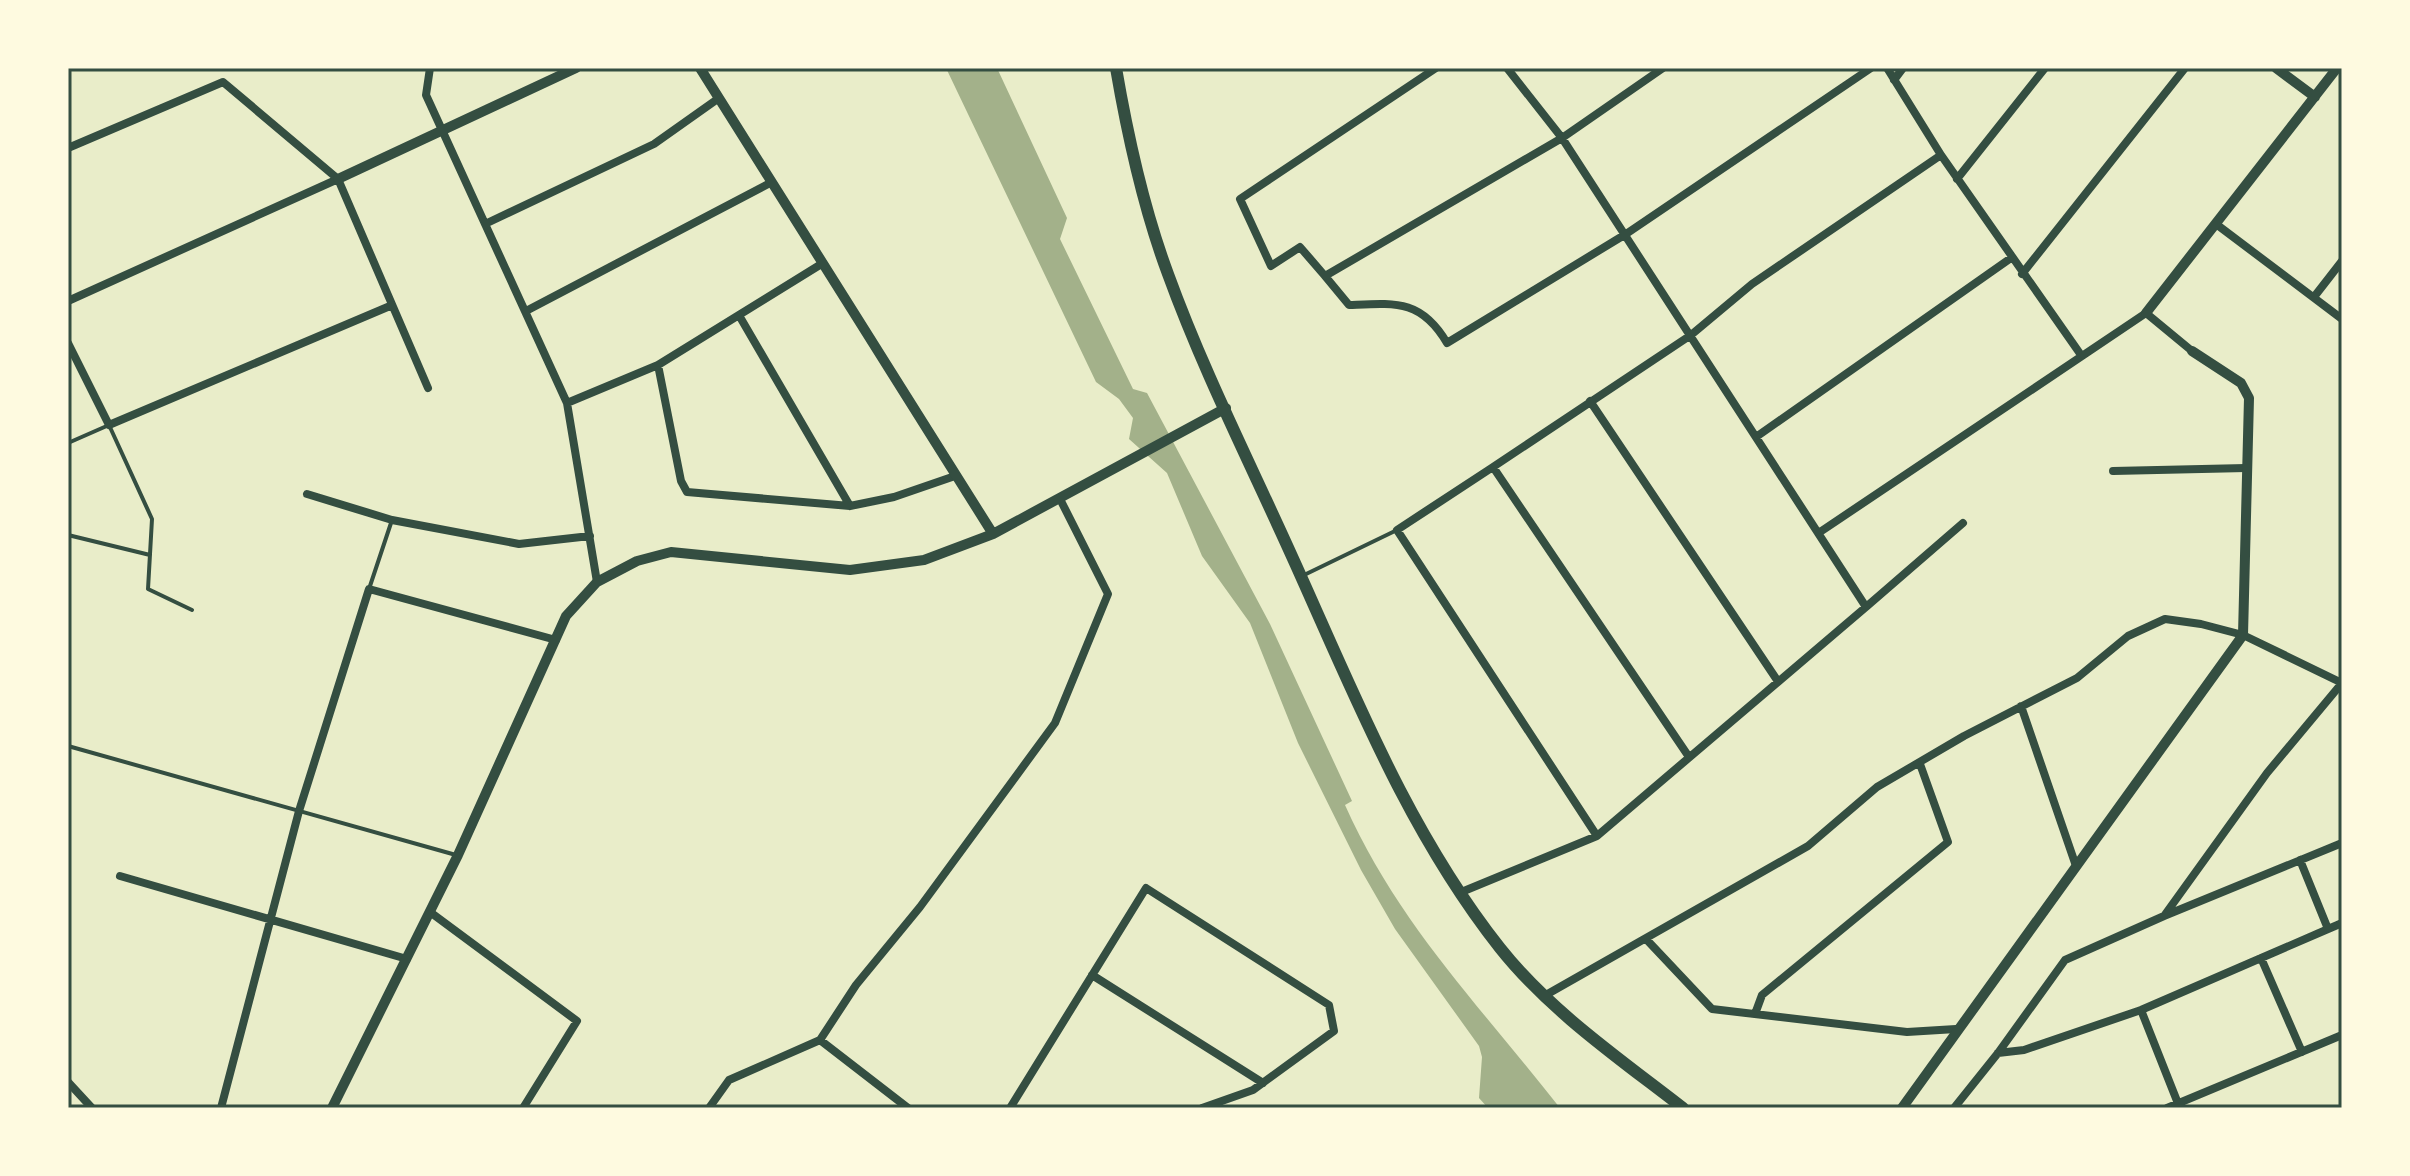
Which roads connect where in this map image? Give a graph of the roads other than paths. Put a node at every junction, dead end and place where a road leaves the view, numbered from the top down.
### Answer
1 (430, 68) edge
2 (576, 68) edge
3 (700, 68) edge
4 (1116, 68) edge
5 (1436, 68) edge
6 (1507, 68) edge
7 (1663, 68) edge
8 (1871, 68) edge
9 (1887, 68) edge
10 (1903, 68) edge
11 (2045, 68) edge
12 (2185, 68) edge
13 (2276, 68) edge
14 (2337, 68) edge
15 (1894, 80) junction
16 (2315, 97) junction
17 (719, 98) junction
18 (442, 130) junction
19 (1562, 138) junction
20 (68, 148) edge
21 (1941, 155) junction
22 (338, 179) junction
23 (1957, 179) junction
24 (772, 182) junction
25 (485, 224) junction
26 (2216, 224) junction
27 (1626, 234) junction
28 (2011, 258) junction
29 (2342, 261) edge
30 (823, 263) junction
31 (2022, 274) junction
32 (1325, 276) junction
33 (2314, 297) junction
34 (68, 301) edge
35 (390, 306) junction
36 (526, 311) junction
37 (2146, 313) junction
38 (740, 317) junction
39 (2342, 319) edge
40 (1691, 335) junction
41 (68, 343) edge
42 (2192, 351) joint
43 (2081, 355) junction
44 (658, 365) junction
45 (428, 388) dead end
46 (1590, 401) junction
47 (567, 403) junction
48 (1226, 408) junction
49 (109, 425) junction
50 (1756, 437) junction
51 (68, 443) edge
52 (1493, 467) junction
53 (2246, 468) junction
54 (2113, 471) dead end
55 (955, 476) junction
56 (307, 494) dead end
57 (1060, 499) junction
58 (850, 506) junction
59 (392, 520) junction
60 (1963, 523) dead end
61 (1397, 530) junction
62 (1820, 532) junction
63 (993, 534) junction
64 (68, 535) edge
65 (590, 536) junction
66 (150, 555) junction
67 (1301, 576) junction
68 (597, 582) junction
69 (369, 589) junction
70 (1866, 607) junction
71 (192, 610) dead end
72 (2243, 635) junction
73 (556, 640) junction
74 (1777, 680) junction
75 (2342, 683) edge
76 (2021, 706) junction
77 (68, 746) edge
78 (1689, 757) junction
79 (1920, 764) junction
80 (299, 811) junction
81 (1597, 836) junction
82 (2342, 843) edge
83 (458, 855) junction
84 (2300, 860) junction
85 (2076, 866) junction
86 (120, 876) dead end
87 (1459, 893) junction
88 (430, 912) junction
89 (2164, 916) junction
90 (271, 919) junction
91 (2342, 923) edge
92 (2328, 929) junction
93 (1646, 939) junction
94 (2261, 958) junction
95 (407, 959) junction
96 (1092, 975) junction
97 (1544, 996) junction
98 (2141, 1010) junction
99 (1755, 1014) junction
100 (1956, 1029) junction
101 (2342, 1035) edge
102 (820, 1040) junction
103 (2302, 1052) junction
104 (1998, 1053) junction
105 (68, 1082) edge
106 (1263, 1083) junction
107 (2179, 1106) edge
108 (92, 1108) edge
109 (221, 1108) edge
110 (332, 1108) edge
111 (523, 1108) edge
112 (709, 1108) edge
113 (908, 1108) edge
114 (1010, 1108) edge
115 (1202, 1108) edge
116 (1683, 1108) edge
117 (1902, 1108) edge
118 (1954, 1108) edge
119 (2167, 1108) edge

1 - 18 street
2 - 18 street
3 - 17 street
4 - 48 main road
5 - 32 street
6 - 19 street
7 - 19 street
8 - 27 street
9 - 15 street
10 - 15 street
11 - 23 street
12 - 31 street
13 - 16 street
14 - 16 street
15 - 21 street
16 - 26 street
17 - 24 street
17 - 25 street
18 - 22 street
18 - 25 street
19 - 27 street
19 - 32 street
20 - 22 street
21 - 23 street
21 - 40 street
22 - 34 street
22 - 35 street
23 - 28 street
24 - 30 street
24 - 36 street
25 - 36 street
26 - 33 street
26 - 37 street
27 - 32 street
27 - 40 street
28 - 31 street
28 - 50 street
29 - 33 street
30 - 38 street
30 - 55 street
31 - 43 street
33 - 39 street
35 - 45 street
35 - 49 street
36 - 47 street
37 - 42 street
37 - 43 street
38 - 44 street
38 - 58 street
40 - 46 street
40 - 50 street
41 - 49 street
42 - 53 street
43 - 62 street
44 - 47 street
44 - 58 street
46 - 52 street
46 - 74 street
47 - 65 street
48 - 57 street
48 - 67 main road
49 - 51 lane
49 - 66 lane
50 - 62 street
52 - 61 street
52 - 78 street
53 - 54 street
53 - 72 street
55 - 58 street
55 - 63 street
56 - 59 street
57 - 63 street
57 - 102 street
59 - 65 street
59 - 69 lane
60 - 70 street
61 - 67 lane
61 - 81 street
62 - 70 street
63 - 68 street
64 - 66 lane
65 - 68 street
66 - 71 lane
67 - 87 main road
68 - 73 street
69 - 73 street
69 - 80 street
70 - 74 street
72 - 75 street
72 - 76 street
72 - 85 street
73 - 83 street
74 - 78 street
75 - 89 street
76 - 79 street
76 - 85 street
77 - 80 lane
78 - 81 street
79 - 93 street
79 - 99 street
80 - 83 lane
80 - 90 street
81 - 87 street
82 - 84 street
83 - 88 street
84 - 89 street
84 - 92 street
85 - 100 street
86 - 90 street
87 - 97 main road
88 - 95 street
88 - 111 street
89 - 104 street
90 - 95 street
90 - 109 street
91 - 92 street
92 - 94 street
93 - 97 street
93 - 99 street
94 - 98 street
94 - 103 street
95 - 110 street
96 - 106 street
96 - 106 street
96 - 114 street
97 - 116 main road
98 - 104 street
98 - 107 street
99 - 100 street
100 - 117 street
101 - 103 street
102 - 112 street
102 - 113 street
103 - 107 street
104 - 118 street
105 - 108 street
106 - 115 street
107 - 119 street

